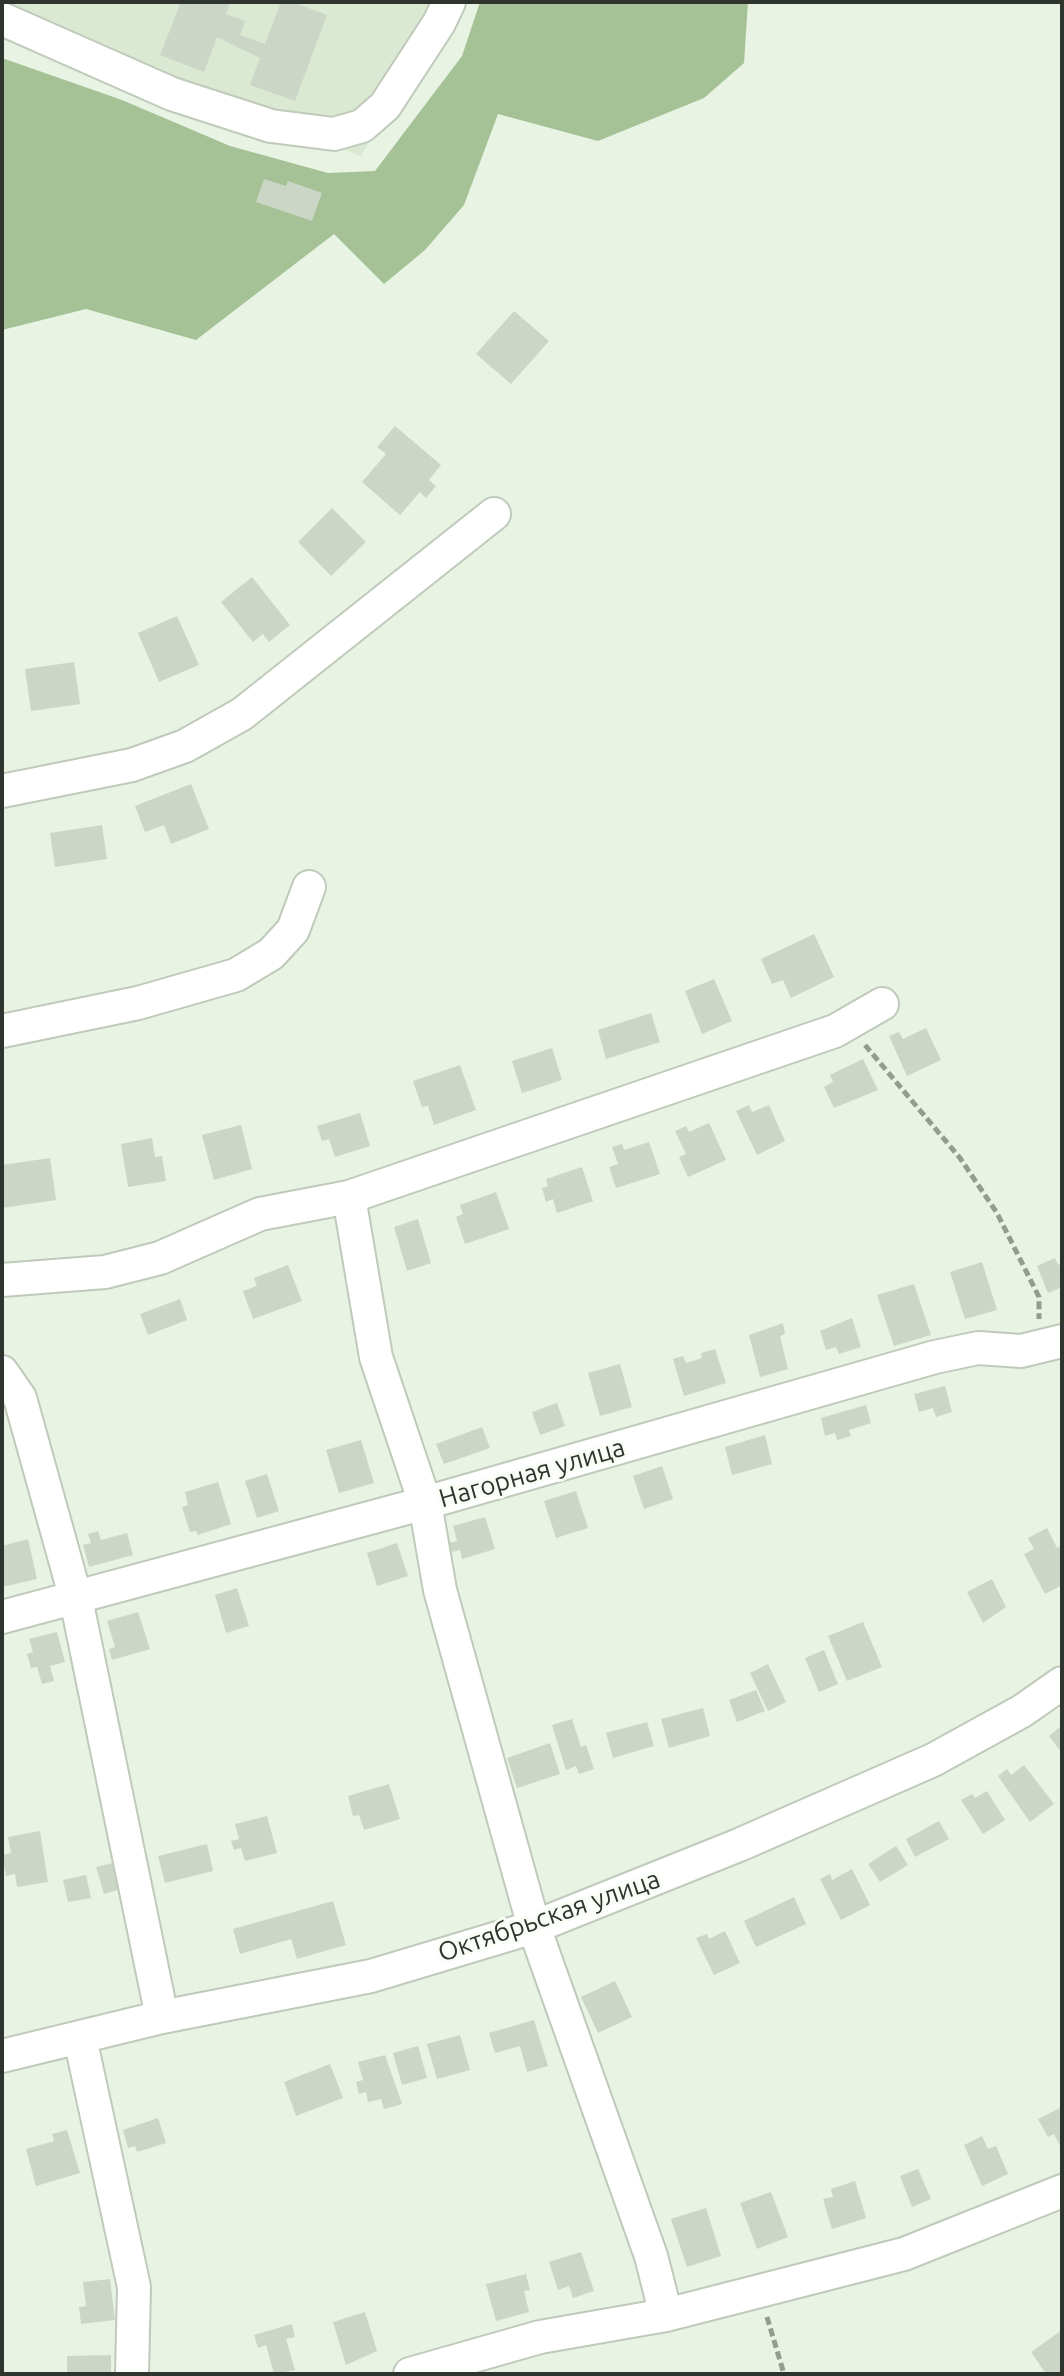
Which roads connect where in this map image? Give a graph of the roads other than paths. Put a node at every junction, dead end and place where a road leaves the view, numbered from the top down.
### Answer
1 (449, 2) edge
2 (2, 19) edge
3 (494, 514) dead end
4 (2, 791) edge
5 (309, 887) dead end
6 (882, 1004) dead end
7 (2, 1031) edge
8 (349, 1197) junction
9 (2, 1280) edge
10 (1062, 1341) edge
11 (2, 1372) edge
12 (425, 1503) junction
13 (76, 1599) junction
14 (2, 1617) edge
15 (1062, 1683) edge
16 (534, 1927) junction
17 (162, 2017) junction
18 (80, 2038) junction
19 (2, 2056) edge
20 (1062, 2191) edge
21 (666, 2315) junction
22 (132, 2374) edge
23 (410, 2374) edge

1 - 2 street
3 - 4 street
5 - 7 street
6 - 8 street
8 - 9 street
8 - 12 street
10 - 12 street, Нагорная улица
11 - 13 street
12 - 13 street, Нагорная улица
12 - 16 street
13 - 14 street, Нагорная улица
13 - 17 street
15 - 16 street, Октябрьская улица
16 - 17 street, Октябрьская улица
16 - 21 street
17 - 18 street, Октябрьская улица
18 - 19 street, Октябрьская улица
18 - 22 street
20 - 21 street
21 - 23 street

